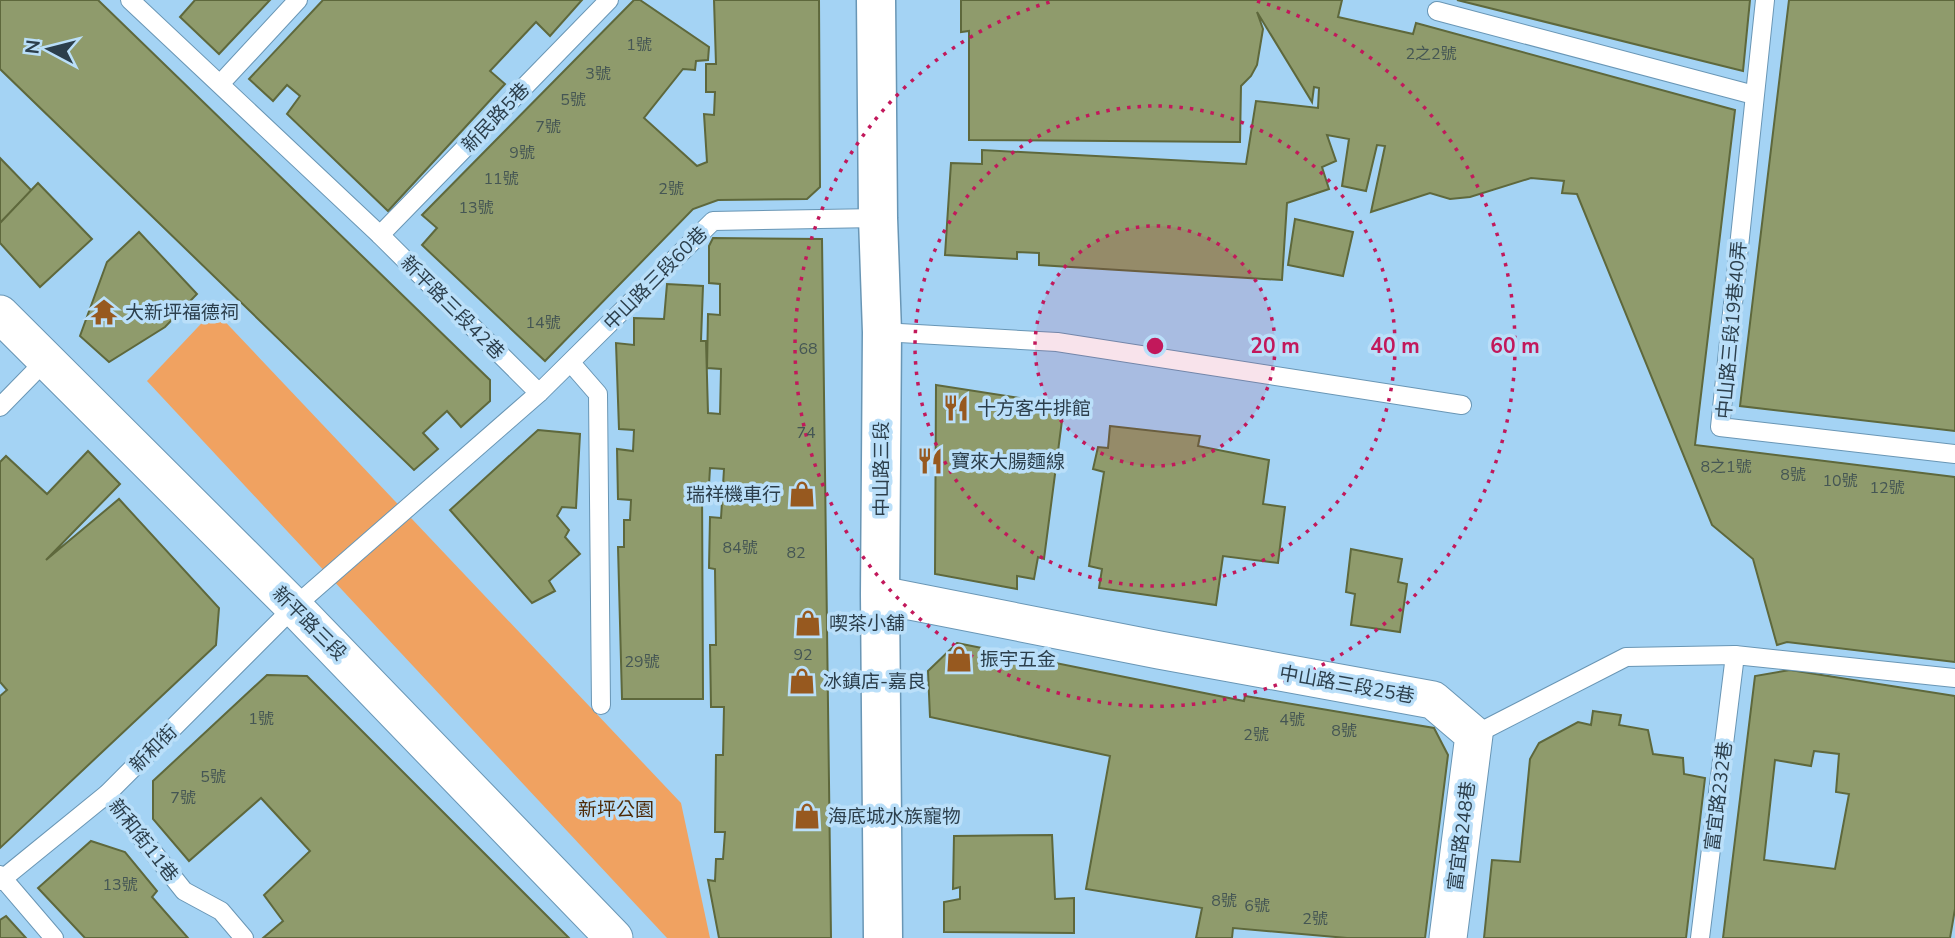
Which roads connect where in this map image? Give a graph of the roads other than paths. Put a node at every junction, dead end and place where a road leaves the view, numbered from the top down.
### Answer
1 (130, 0) edge
2 (298, 0) edge
3 (609, 0) edge
4 (876, 0) edge
5 (1765, 0) edge
6 (1437, 11) dead end
7 (221, 83) junction
8 (1754, 95) junction
9 (878, 218) junction
10 (380, 235) junction
11 (0, 314) edge
12 (882, 332) junction
13 (46, 360) junction
14 (571, 363) junction
15 (539, 393) junction
16 (1462, 405) dead end
17 (0, 407) edge
18 (1955, 454) edge
19 (880, 595) junction
20 (294, 607) junction
21 (1735, 655) junction
22 (1955, 678) edge
23 (601, 705) dead end
24 (1474, 735) junction
25 (107, 793) junction
26 (1, 878) edge
27 (54, 938) edge
28 (244, 938) edge
29 (614, 938) edge
30 (883, 938) edge
31 (1448, 938) edge
32 (1700, 938) edge

1 - 7 lane, 新平路三段42巷
2 - 7 lane
3 - 10 lane, 新民路5巷
4 - 9 street, 中山路三段
5 - 8 lane, 中山路三段19巷40弄
6 - 8 lane
7 - 10 lane, 新平路三段42巷
8 - 18 lane, 中山路三段19巷40弄
9 - 12 street, 中山路三段
9 - 14 lane, 中山路三段60巷
10 - 15 lane, 新平路三段42巷
11 - 13 street, 新平路三段
12 - 16 lane
12 - 19 street, 中山路三段
13 - 17 lane
13 - 20 street, 新平路三段
14 - 15 lane, 中山路三段60巷
14 - 23 lane
15 - 20 lane
19 - 24 street, 中山路三段25巷
19 - 30 street, 中山路三段
20 - 25 lane, 新和街
20 - 29 street, 新平路三段
21 - 22 lane
21 - 24 lane
21 - 32 lane, 富宜路232巷
24 - 31 street, 富宜路248巷
25 - 26 lane, 新和街
25 - 28 lane, 新和街11巷
26 - 27 lane

